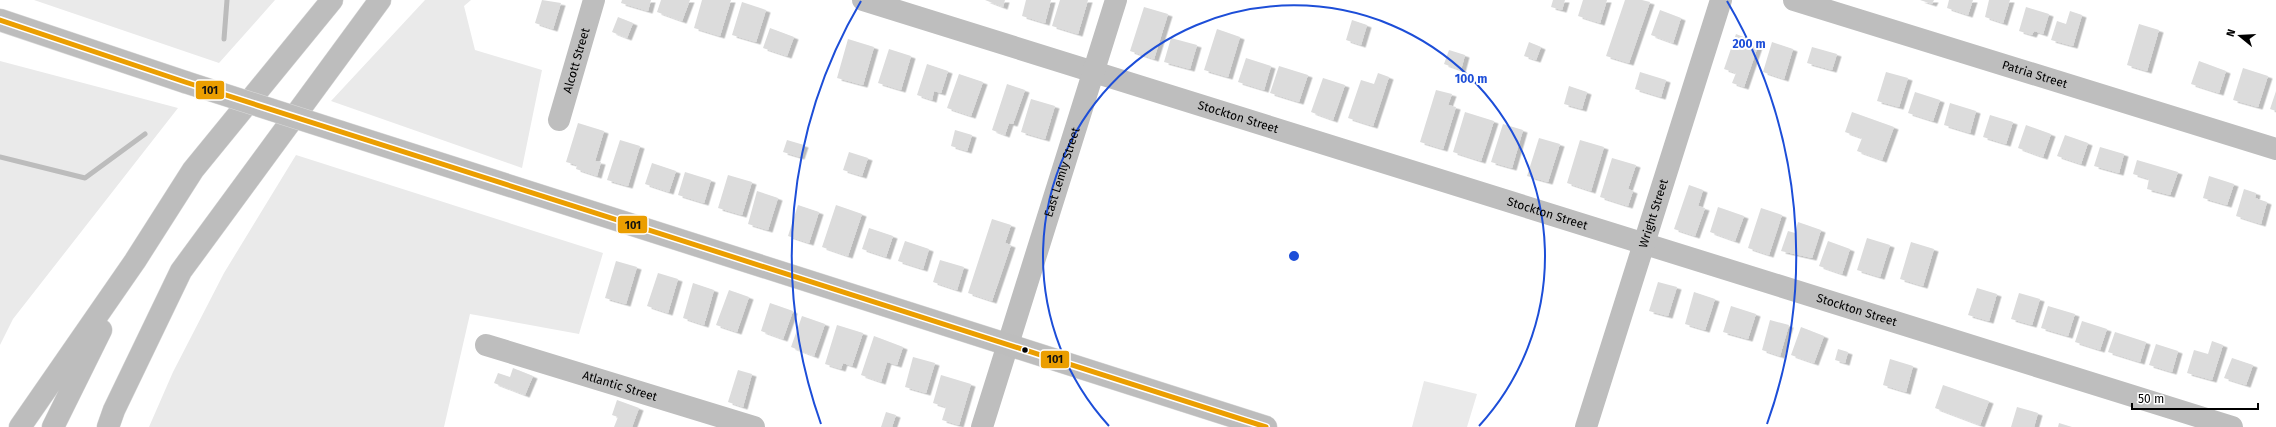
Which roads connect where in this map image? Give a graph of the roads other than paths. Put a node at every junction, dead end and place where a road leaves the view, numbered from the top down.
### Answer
1 (332, 0) edge
2 (380, 0) edge
3 (594, 0) edge
4 (863, 0) edge
5 (1116, 0) edge
6 (1721, 0) edge
7 (1794, 0) edge
8 (0, 20) edge
9 (1093, 72) junction
10 (559, 120) dead end
11 (2276, 149) edge
12 (1644, 243) junction
13 (135, 261) junction
14 (486, 345) dead end
15 (1008, 345) junction
16 (20, 427) edge
17 (53, 427) edge
18 (108, 427) edge
19 (754, 427) edge
20 (982, 427) edge
21 (1266, 427) edge
22 (1586, 427) edge
23 (2232, 427) edge

1 - 13 main road
2 - 18 main road
3 - 10 street, Alcott Street
4 - 9 street, Stockton Street
5 - 9 street, East Lemly Street
6 - 12 street, Wright Street
7 - 11 street, Patria Street
8 - 15 main road, bridge
9 - 12 street, Stockton Street
9 - 15 street, East Lemly Street
12 - 22 street, Wright Street
12 - 23 street, Stockton Street
13 - 16 main road
13 - 17 main road
14 - 19 street, Atlantic Street
15 - 20 street, East Lemly Street
15 - 21 main road

